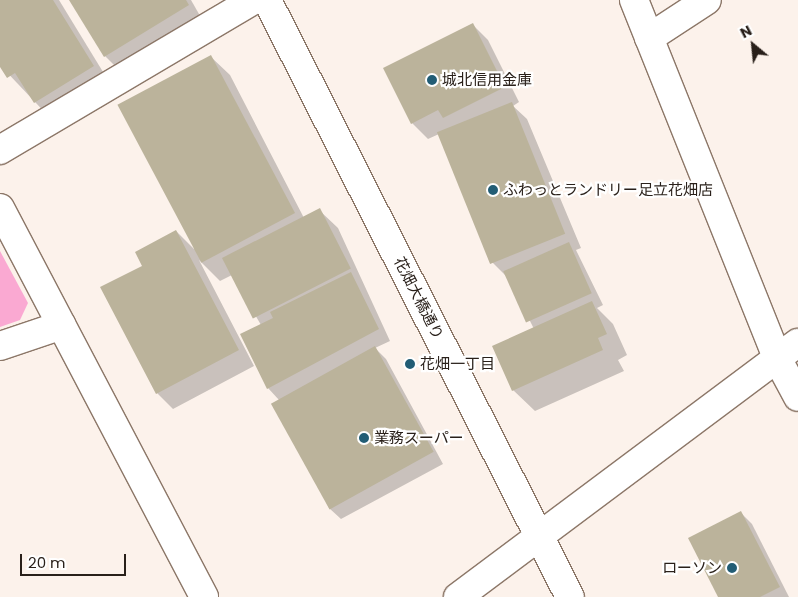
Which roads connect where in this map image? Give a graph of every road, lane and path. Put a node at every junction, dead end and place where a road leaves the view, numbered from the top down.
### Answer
1 (254, 0) edge
2 (267, 0) edge
3 (634, 0) edge
4 (706, 0) edge
5 (649, 38) junction
6 (0, 150) edge
7 (0, 208) edge
8 (62, 325) junction
9 (0, 346) edge
10 (788, 350) edge
11 (798, 397) edge
12 (540, 536) junction
13 (204, 597) edge
14 (458, 597) edge
15 (570, 597) edge

1 - 6 street
2 - 12 street, 花畑大橋通り
3 - 5 street
4 - 5 street
5 - 10 street
7 - 8 street
8 - 9 street
8 - 13 street
10 - 11 street
10 - 12 street
12 - 14 street
12 - 15 street, 花畑大橋通り

